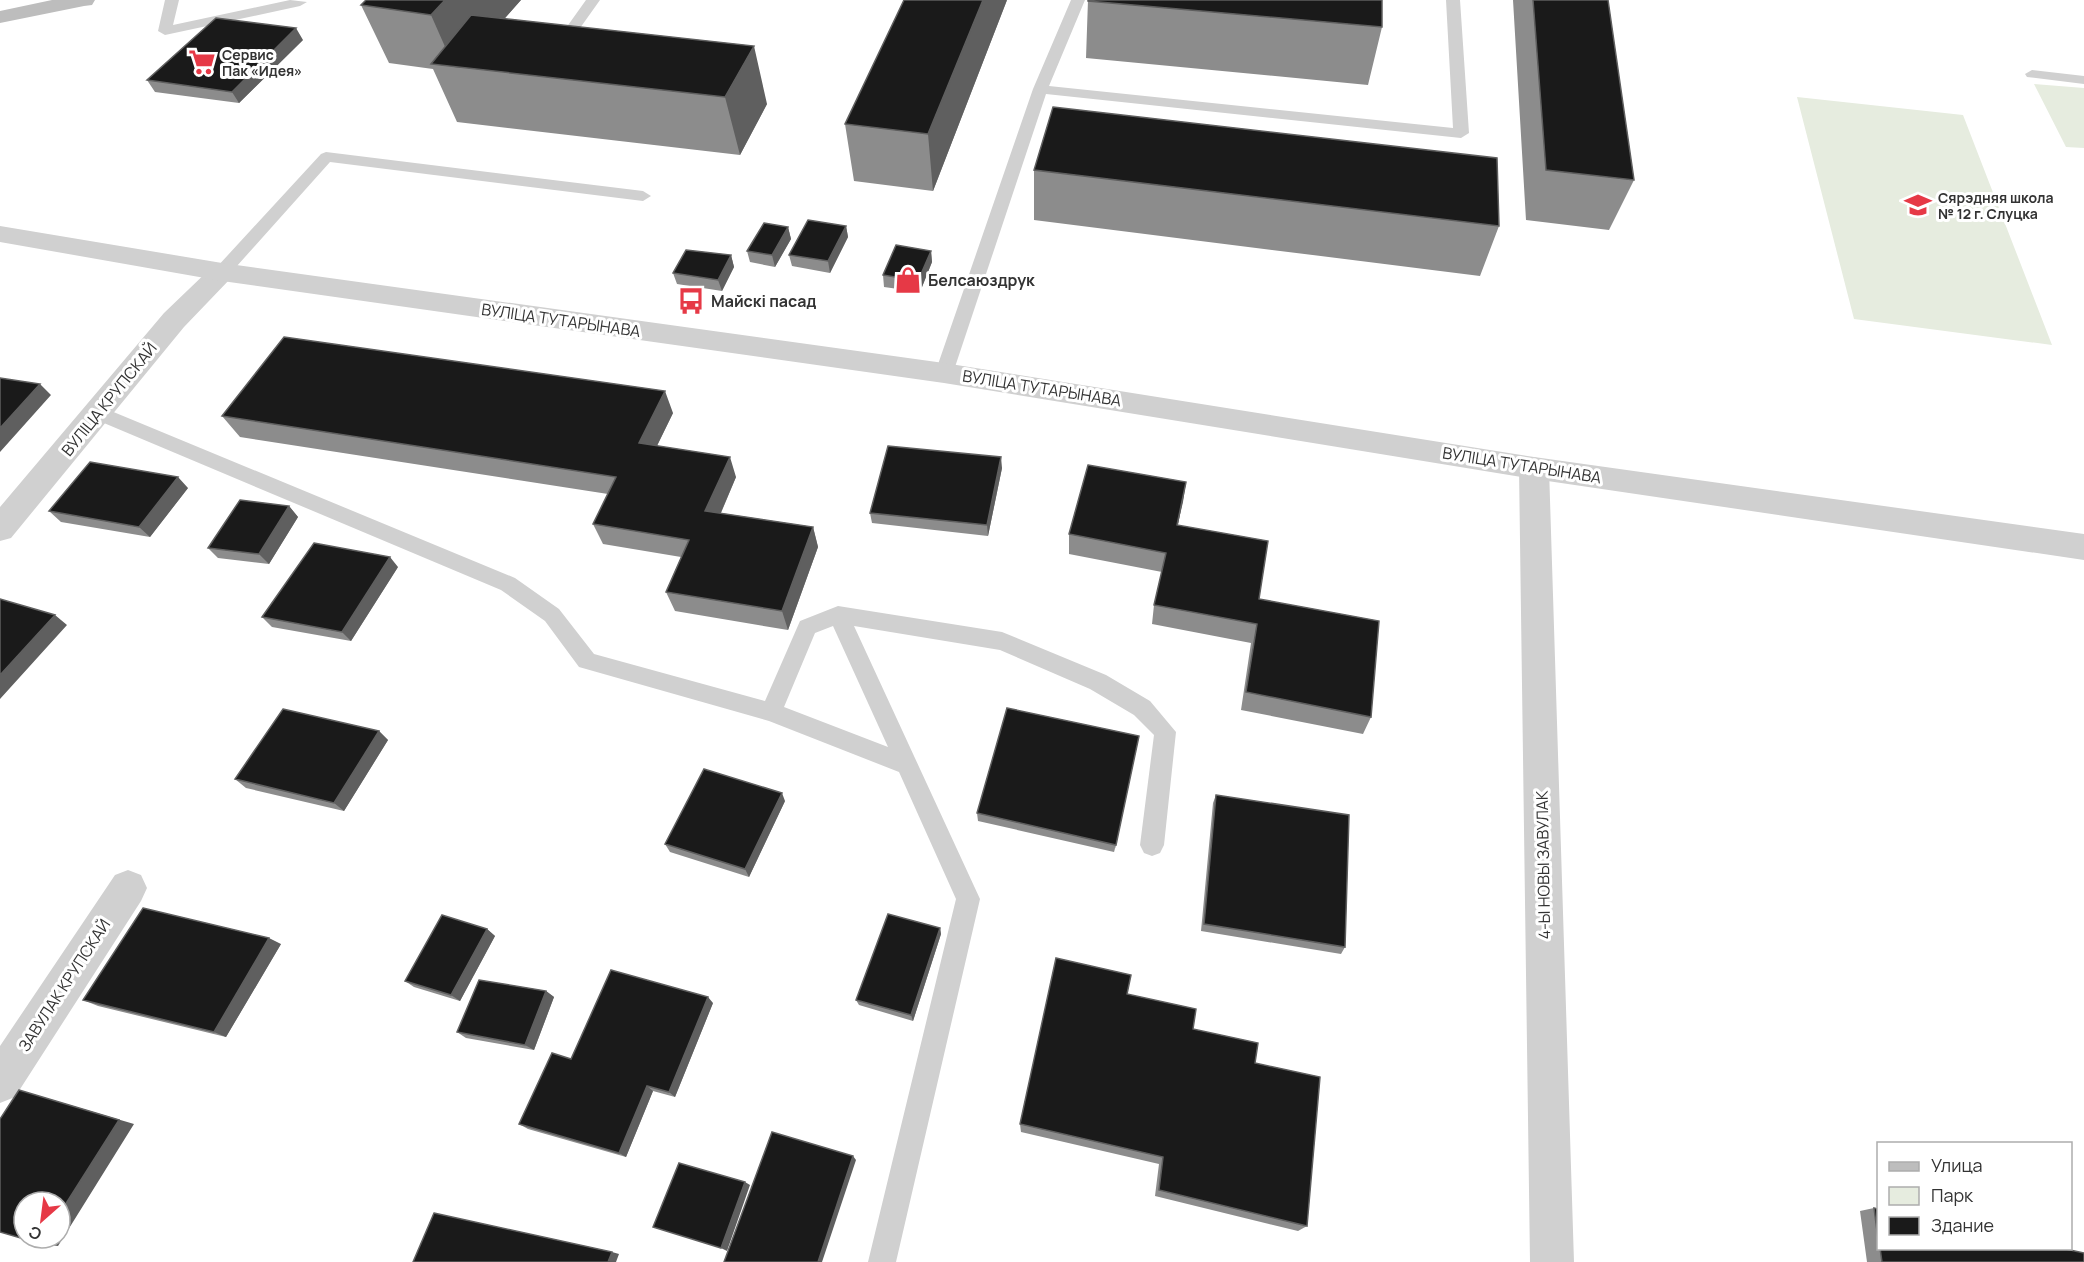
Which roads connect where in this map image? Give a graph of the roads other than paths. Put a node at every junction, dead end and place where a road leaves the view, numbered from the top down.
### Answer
1 (84, 0) edge
2 (172, 0) edge
3 (593, 0) edge
4 (1078, 0) edge
5 (1453, 0) edge
6 (300, 2) dead end
7 (0, 17) edge
8 (563, 42) edge
9 (2032, 74) dead end
10 (2084, 80) edge
11 (1040, 89) junction
12 (643, 196) dead end
13 (0, 234) edge
14 (222, 272) junction
15 (944, 373) junction
16 (99, 413) junction
17 (1534, 468) junction
18 (0, 529) edge
19 (2084, 547) edge
20 (838, 615) junction
21 (771, 712) junction
22 (907, 765) junction
23 (1152, 845) dead end
24 (128, 888) dead end
25 (0, 1082) edge
26 (882, 1262) edge
27 (1551, 1262) edge

1 - 7 main road
2 - 6 lane
3 - 8 lane
4 - 11 lane
5 - 11 lane
9 - 10 lane
11 - 15 lane
12 - 14 lane
13 - 14 street, ВУЛІЦА ТУТАРЫНАВА
14 - 15 street, ВУЛІЦА ТУТАРЫНАВА
14 - 16 street, ВУЛІЦА КРУПСКАЙ
15 - 17 street, ВУЛІЦА ТУТАРЫНАВА
16 - 18 street, ВУЛІЦА КРУПСКАЙ
16 - 21 lane
17 - 19 street, ВУЛІЦА ТУТАРЫНАВА
17 - 27 street, 4-Ы НОВЫ ЗАВУЛАК
20 - 21 lane
20 - 22 lane
20 - 23 lane
21 - 22 lane
22 - 26 lane
24 - 25 street, ЗАВУЛАК КРУПСКАЙ

